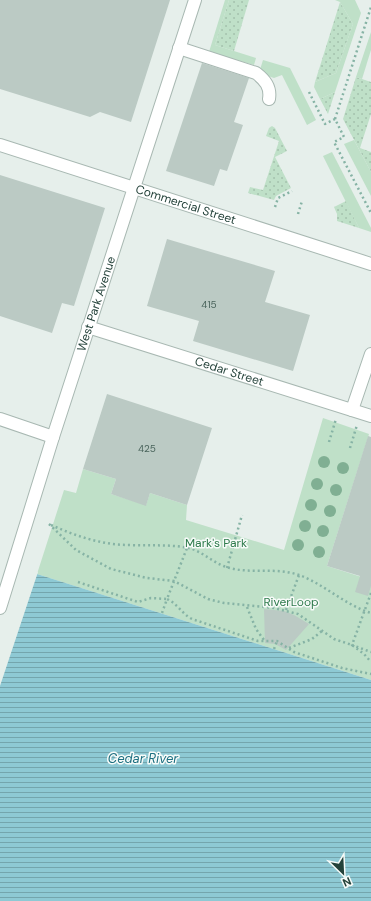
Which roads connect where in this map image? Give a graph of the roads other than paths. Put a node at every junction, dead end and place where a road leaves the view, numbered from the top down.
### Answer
1 (195, 0) edge
2 (179, 48) junction
3 (269, 99) dead end
4 (0, 145) edge
5 (134, 187) junction
6 (371, 264) edge
7 (88, 327) junction
8 (371, 354) edge
9 (352, 410) junction
10 (371, 416) edge
11 (0, 419) edge
12 (52, 437) junction
13 (0, 608) edge

1 - 2 street, West Park Avenue
2 - 3 street
2 - 5 street, West Park Avenue
4 - 5 street, Commercial Street
5 - 6 street, Commercial Street
5 - 7 street, West Park Avenue
7 - 9 street, Cedar Street
7 - 12 street, West Park Avenue
8 - 9 street
9 - 10 street, Cedar Street
11 - 12 street
12 - 13 street, West Park Avenue

